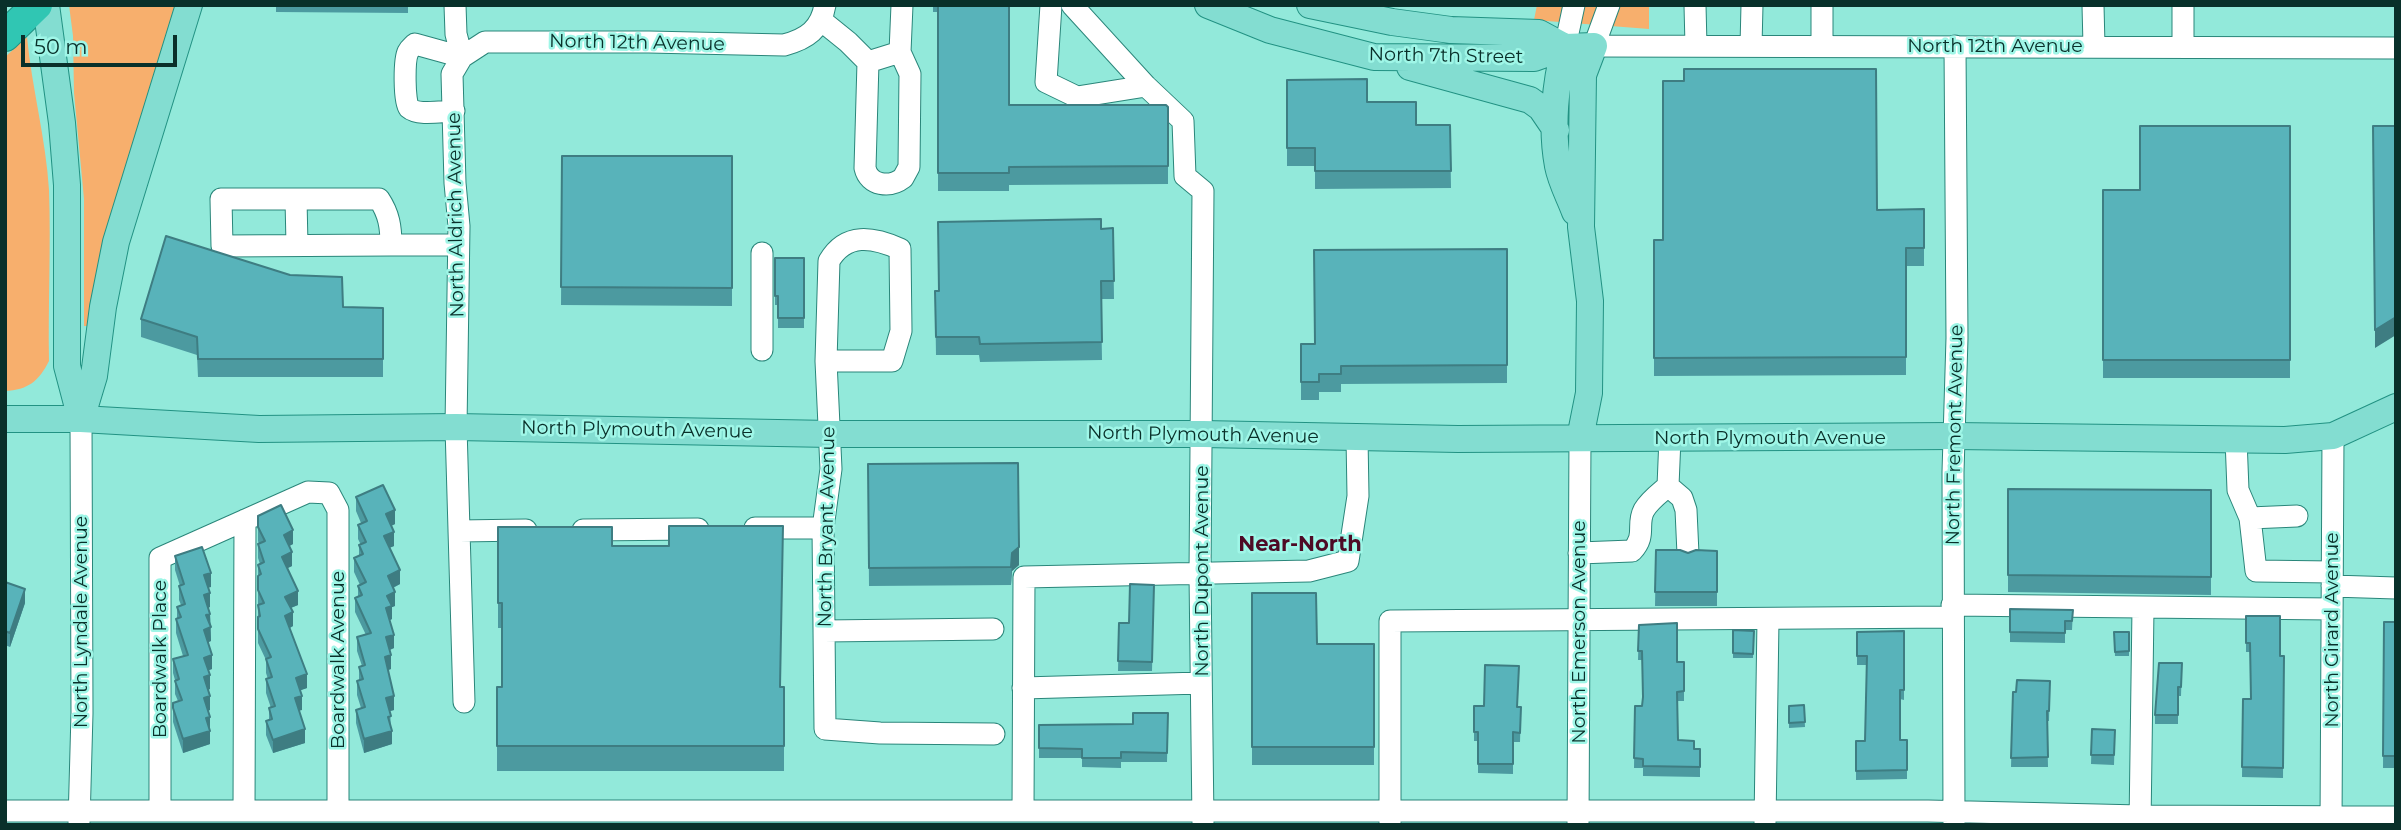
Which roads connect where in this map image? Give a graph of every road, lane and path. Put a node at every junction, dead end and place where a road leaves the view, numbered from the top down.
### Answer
1 (37, 5) edge
2 (46, 5) edge
3 (189, 5) edge
4 (455, 5) edge
5 (902, 5) edge
6 (1051, 5) edge
7 (1072, 5) edge
8 (1208, 5) edge
9 (1310, 5) edge
10 (1574, 5) edge
11 (1609, 5) edge
12 (1695, 5) edge
13 (1752, 5) edge
14 (1822, 5) edge
15 (2093, 5) edge
16 (2183, 5) edge
17 (1361, 11) edge
18 (820, 20) edge
19 (5, 36) edge
20 (1594, 46) junction
21 (1696, 46) junction
22 (1751, 46) junction
23 (1822, 46) junction
24 (1955, 46) junction
25 (1565, 47) junction
26 (2094, 47) junction
27 (2183, 47) junction
28 (2396, 48) edge
29 (900, 52) junction
30 (462, 57) junction
31 (1374, 57) junction
32 (868, 62) junction
33 (1146, 86) junction
34 (454, 111) junction
35 (1556, 130) junction
36 (296, 199) junction
37 (1581, 227) junction
38 (297, 245) junction
39 (391, 245) junction
40 (458, 245) junction
41 (762, 253) dead end
42 (762, 350) dead end
43 (826, 361) junction
44 (2396, 407) edge
45 (5, 419) edge
46 (81, 419) junction
47 (456, 427) junction
48 (831, 434) junction
49 (1203, 434) junction
50 (1954, 436) junction
51 (2333, 436) junction
52 (1357, 437) junction
53 (1580, 438) junction
54 (1670, 438) junction
55 (2236, 439) junction
56 (1668, 486) junction
57 (338, 510) joint
58 (2297, 516) dead end
59 (2250, 517) junction
60 (245, 520) junction
61 (823, 528) junction
62 (459, 531) junction
63 (1579, 553) junction
64 (1688, 554) edge
65 (2256, 571) junction
66 (1200, 574) junction
67 (2332, 579) junction
68 (2396, 588) edge
69 (2256, 596) dead end
70 (2143, 608) junction
71 (2332, 609) junction
72 (1952, 611) junction
73 (1768, 619) junction
74 (1579, 620) junction
75 (993, 629) dead end
76 (824, 631) junction
77 (1201, 683) junction
78 (1023, 688) junction
79 (464, 702) dead end
80 (994, 734) dead end
81 (338, 810) junction
82 (5, 811) edge
83 (160, 811) junction
84 (244, 811) junction
85 (1023, 811) junction
86 (2396, 817) edge
87 (79, 818) edge
88 (281, 818) edge
89 (448, 818) edge
90 (641, 818) edge
91 (1203, 818) edge
92 (1390, 818) edge
93 (1578, 818) edge
94 (1765, 818) edge
95 (1954, 818) edge
96 (2140, 820) edge
97 (2331, 821) edge

1 - 19 highway
2 - 46 main road
3 - 46 main road
4 - 30 street, North Aldrich Avenue
5 - 29 street
6 - 33 street
7 - 33 street
8 - 31 main road, North 7th Street
9 - 17 main road, North 7th Street
10 - 25 street
11 - 20 street
12 - 21 street
13 - 22 street
14 - 23 street
15 - 26 street
16 - 27 street
17 - 25 main road, North 7th Street
18 - 30 street, North 12th Avenue
18 - 32 street
20 - 21 street, North 12th Avenue
20 - 25 main road, North 7th Street
20 - 37 main road
21 - 22 street, North 12th Avenue
22 - 23 street, North 12th Avenue
23 - 24 street, North 12th Avenue
24 - 26 street, North 12th Avenue
24 - 50 street, North Fremont Avenue
25 - 31 main road, North 7th Street
25 - 35 main road
26 - 27 street, North 12th Avenue
27 - 28 street, North 12th Avenue
29 - 32 street
29 - 32 street
30 - 34 street, North Aldrich Avenue
30 - 34 street
31 - 35 main road
33 - 49 street, North Dupont Avenue
34 - 40 street, North Aldrich Avenue
35 - 37 main road
36 - 38 street
36 - 38 street
36 - 39 street
37 - 53 main road
38 - 39 street
39 - 40 street
40 - 47 street, North Aldrich Avenue
41 - 42 street
43 - 43 street, North Bryant Avenue
43 - 48 street, North Bryant Avenue
44 - 51 main road, North Plymouth Avenue
45 - 46 main road, North Plymouth Avenue
46 - 47 main road, North Plymouth Avenue
46 - 87 street, North Lyndale Avenue
47 - 48 main road, North Plymouth Avenue
47 - 62 street, North Aldrich Avenue
48 - 49 main road, North Plymouth Avenue
48 - 61 street, North Bryant Avenue
49 - 52 main road, North Plymouth Avenue
49 - 66 street, North Dupont Avenue
50 - 54 main road, North Plymouth Avenue
50 - 55 main road, North Plymouth Avenue
50 - 72 street, North Fremont Avenue
51 - 55 main road, North Plymouth Avenue
51 - 67 street, North Girard Avenue
52 - 53 main road, North Plymouth Avenue
52 - 66 street
53 - 54 main road, North Plymouth Avenue
53 - 63 street, North Emerson Avenue
54 - 56 street
55 - 59 street
56 - 63 street
56 - 64 street
57 - 60 street, Boardwalk Place
57 - 81 street, Boardwalk Avenue
58 - 59 street
59 - 65 street
60 - 83 street, Boardwalk Place
60 - 84 street
61 - 62 street
61 - 76 street, North Bryant Avenue
62 - 79 street, North Aldrich Avenue
63 - 74 street, North Emerson Avenue
65 - 67 street
65 - 69 street
66 - 77 street, North Dupont Avenue
66 - 78 street
67 - 68 street
67 - 71 street, North Girard Avenue
70 - 71 street
70 - 72 street
70 - 96 street
71 - 97 street, North Girard Avenue
72 - 73 street
72 - 95 street, North Fremont Avenue
73 - 74 street
73 - 94 street
74 - 92 street
74 - 93 street, North Emerson Avenue
75 - 76 street
76 - 80 street, North Bryant Avenue
77 - 78 street
77 - 91 street, North Dupont Avenue
78 - 85 street
81 - 88 street
81 - 89 street
82 - 87 street
83 - 84 street
83 - 87 street
84 - 88 street
85 - 90 street
85 - 91 street
86 - 97 street
89 - 90 street
91 - 92 street
92 - 93 street
93 - 94 street
94 - 95 street
95 - 96 street
96 - 97 street

